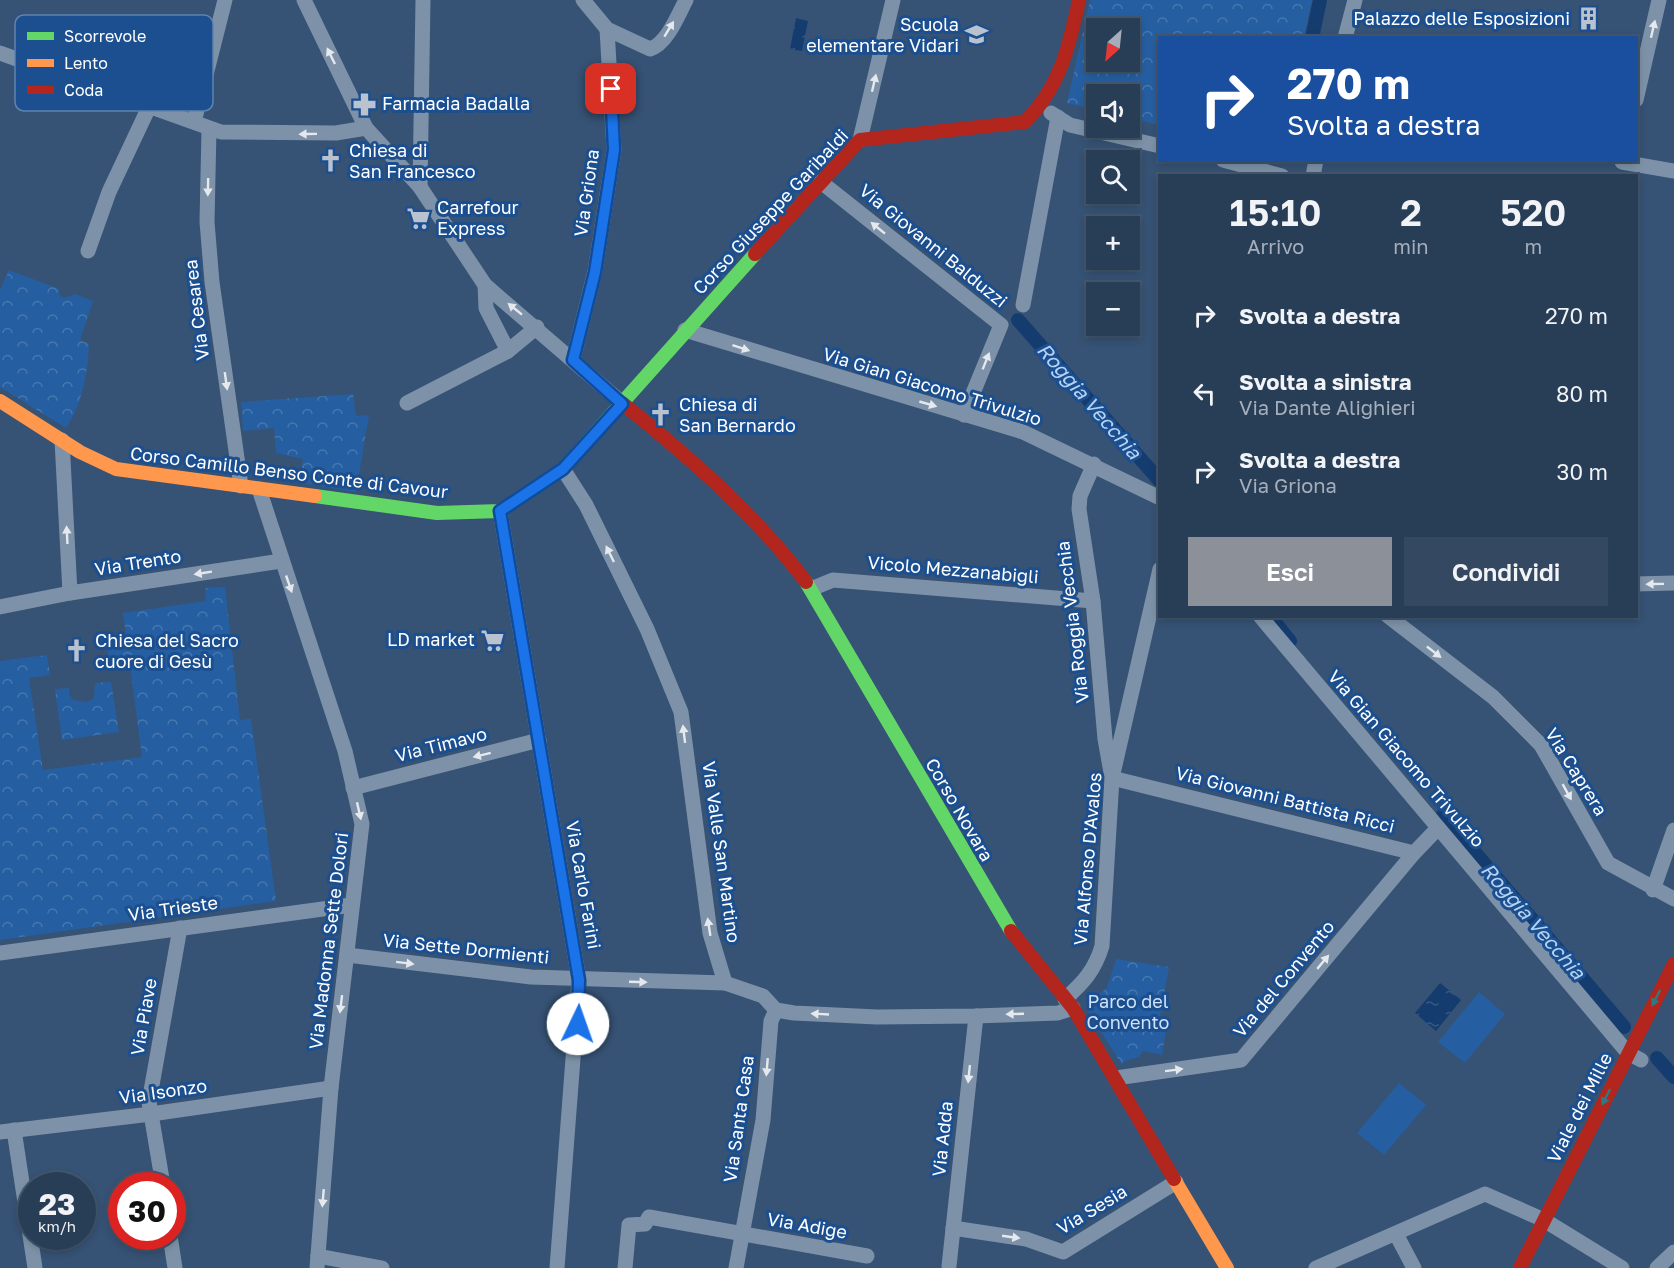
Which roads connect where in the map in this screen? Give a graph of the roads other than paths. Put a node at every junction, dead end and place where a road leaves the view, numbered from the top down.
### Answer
1 (225, 0) edge
2 (304, 0) edge
3 (423, 0) edge
4 (583, 0) edge
5 (687, 0) edge
6 (893, 0) edge
7 (1078, 0) edge
8 (1354, 0) edge
9 (1659, 0) edge
10 (608, 29) junction
11 (1346, 36) edge
12 (213, 47) edge
13 (0, 53) edge
14 (15, 58) edge
15 (1638, 91) edge
16 (1042, 107) junction
17 (147, 111) edge
18 (161, 111) edge
19 (197, 111) edge
20 (1058, 117) junction
21 (194, 122) junction
22 (209, 129) junction
23 (370, 133) junction
24 (860, 140) junction
25 (1158, 146) edge
26 (1228, 162) edge
27 (1621, 166) edge
28 (1674, 171) edge
29 (1254, 172) edge
30 (821, 182) junction
31 (420, 187) junction
32 (88, 251) dead end
33 (485, 285) junction
34 (1023, 305) dead end
35 (537, 327) junction
36 (686, 330) junction
37 (508, 351) junction
38 (573, 360) junction
39 (0, 401) edge
40 (407, 404) dead end
41 (622, 404) junction
42 (964, 415) junction
43 (62, 440) junction
44 (1094, 464) junction
45 (563, 469) junction
46 (241, 486) junction
47 (259, 489) junction
48 (1158, 497) edge
49 (500, 511) junction
50 (281, 561) junction
51 (1158, 578) edge
52 (1674, 583) edge
53 (1638, 584) edge
54 (811, 589) junction
55 (70, 593) junction
56 (1093, 601) junction
57 (0, 607) edge
58 (1262, 618) edge
59 (1391, 618) edge
60 (539, 740) junction
61 (1112, 778) junction
62 (353, 788) junction
63 (1438, 828) junction
64 (1674, 830) edge
65 (1414, 853) junction
66 (1653, 890) junction
67 (1674, 900) edge
68 (352, 905) junction
69 (180, 928) junction
70 (0, 953) edge
71 (347, 956) junction
72 (1674, 964) edge
73 (579, 980) junction
74 (725, 983) junction
75 (1674, 995) edge
76 (1069, 1004) junction
77 (776, 1010) junction
78 (975, 1016) junction
79 (1639, 1048) junction
80 (1116, 1078) junction
81 (331, 1088) junction
82 (152, 1114) junction
83 (7, 1131) edge
84 (161, 1172) edge
85 (1176, 1182) junction
86 (1550, 1223) junction
87 (953, 1228) junction
88 (741, 1234) junction
89 (1396, 1234) junction
90 (173, 1250) edge
91 (1674, 1252) edge
92 (867, 1256) dead end
93 (318, 1262) edge
94 (1339, 1264) edge
95 (949, 1266) dead end
96 (35, 1268) edge
97 (176, 1268) edge
98 (382, 1268) edge
99 (557, 1268) edge
100 (625, 1268) edge
101 (736, 1268) edge
102 (1227, 1268) edge
103 (1316, 1268) edge
104 (1414, 1268) edge
105 (1520, 1268) edge
106 (1534, 1268) edge
107 (1622, 1268) edge
108 (1657, 1268) edge

1 - 12 street
23 -> 2 street
3 - 31 street
4 - 10 street
10 -> 5 street
24 -> 6 street
7 - 16 street
8 - 11 street
15 -> 9 street
10 - 38 street, Via Griona
13 - 14 street
16 - 20 street
16 - 24 street, Corso Giuseppe Garibaldi
17 - 32 street
18 - 21 street
19 - 21 street
20 - 25 street
20 - 34 street
21 - 22 street
23 -> 22 street
22 -> 46 street, Via Cesarea
23 - 31 street
24 - 30 street, Corso Giuseppe Garibaldi
26 - 29 street
27 - 28 street
30 - 36 street, Corso Giuseppe Garibaldi
42 -> 30 street, Via Giovanni Balduzzi
31 - 33 street
35 -> 33 street
33 - 37 street
35 - 37 street
35 - 38 street
36 - 41 street, Corso Giuseppe Garibaldi
36 -> 42 street, Via Gian Giacomo Trivulzio
37 - 40 street
38 - 41 street
39 - 43 street, Corso Camillo Benso Conte di Cavour
41 - 45 street
41 - 54 street, Corso Novara
42 - 44 street, Via Gian Giacomo Trivulzio
43 - 46 street, Corso Camillo Benso Conte di Cavour
55 -> 43 street
44 - 48 street, Via Gian Giacomo Trivulzio
44 - 56 street, Via Roggia Vecchia
45 - 49 street
74 -> 45 street, Via Valle San Martino
46 - 47 street, Corso Camillo Benso Conte di Cavour
47 - 49 street, Corso Camillo Benso Conte di Cavour
47 - 50 street, Via Madonna Sette Dolori
49 - 60 street, Via Carlo Farini
50 -> 55 street, Via Trento
50 -> 62 street, Via Madonna Sette Dolori
51 - 61 street, Via Alfonso D'Avalos
52 -> 53 street
54 - 56 street, Vicolo Mezzanabigli
54 - 76 street, Corso Novara
55 - 57 street, Via Trento
56 - 61 street, Via Roggia Vecchia
58 - 63 street, Via Gian Giacomo Trivulzio
59 -> 66 street, Via Caprera
60 -> 62 street, Via Timavo
60 - 73 street, Via Carlo Farini
61 - 65 street, Via Giovanni Battista Ricci
61 - 76 street, Via Alfonso D'Avalos
62 -> 68 street, Via Madonna Sette Dolori
63 - 65 street
63 - 79 street, Via Gian Giacomo Trivulzio
64 - 66 street
80 -> 65 street, Via del Convento
66 - 67 street, Via Caprera
68 - 69 street, Via Trieste
68 - 71 street, Via Madonna Sette Dolori
69 - 70 street, Via Trieste
69 - 82 street, Via Piave
71 -> 73 street, Via Sette Dormienti
71 -> 81 street, Via Madonna Sette Dolori
72 -> 79 street, Viale dei Mille
73 -> 74 street, Via Sette Dormienti
73 - 99 street, Via Carlo Farini
74 - 77 street
75 - 79 street, Viale dei Mille
76 -> 78 street
76 - 80 street, Corso Novara
78 -> 77 street
77 -> 88 street, Via Santa Casa
78 -> 87 street, Via Adda
79 - 86 street, Viale dei Mille
80 - 85 street, Corso Novara
81 - 82 street, Via Isonzo
81 -> 93 street, Via Madonna Sette Dolori
82 - 83 street, Via Isonzo
82 - 84 street, Via Piave
83 - 96 street
87 -> 85 street, Via Sesia
85 - 102 street, Corso Novara
86 - 89 street
86 - 105 street, Viale dei Mille
86 - 106 street, Viale dei Mille
86 - 107 street
87 - 95 street, Via Adda
88 - 92 street, Via Adige
88 - 100 street
88 - 101 street, Via Santa Casa
89 - 94 street
89 - 104 street
90 - 97 street
91 - 108 street
93 - 98 street
94 - 103 street

